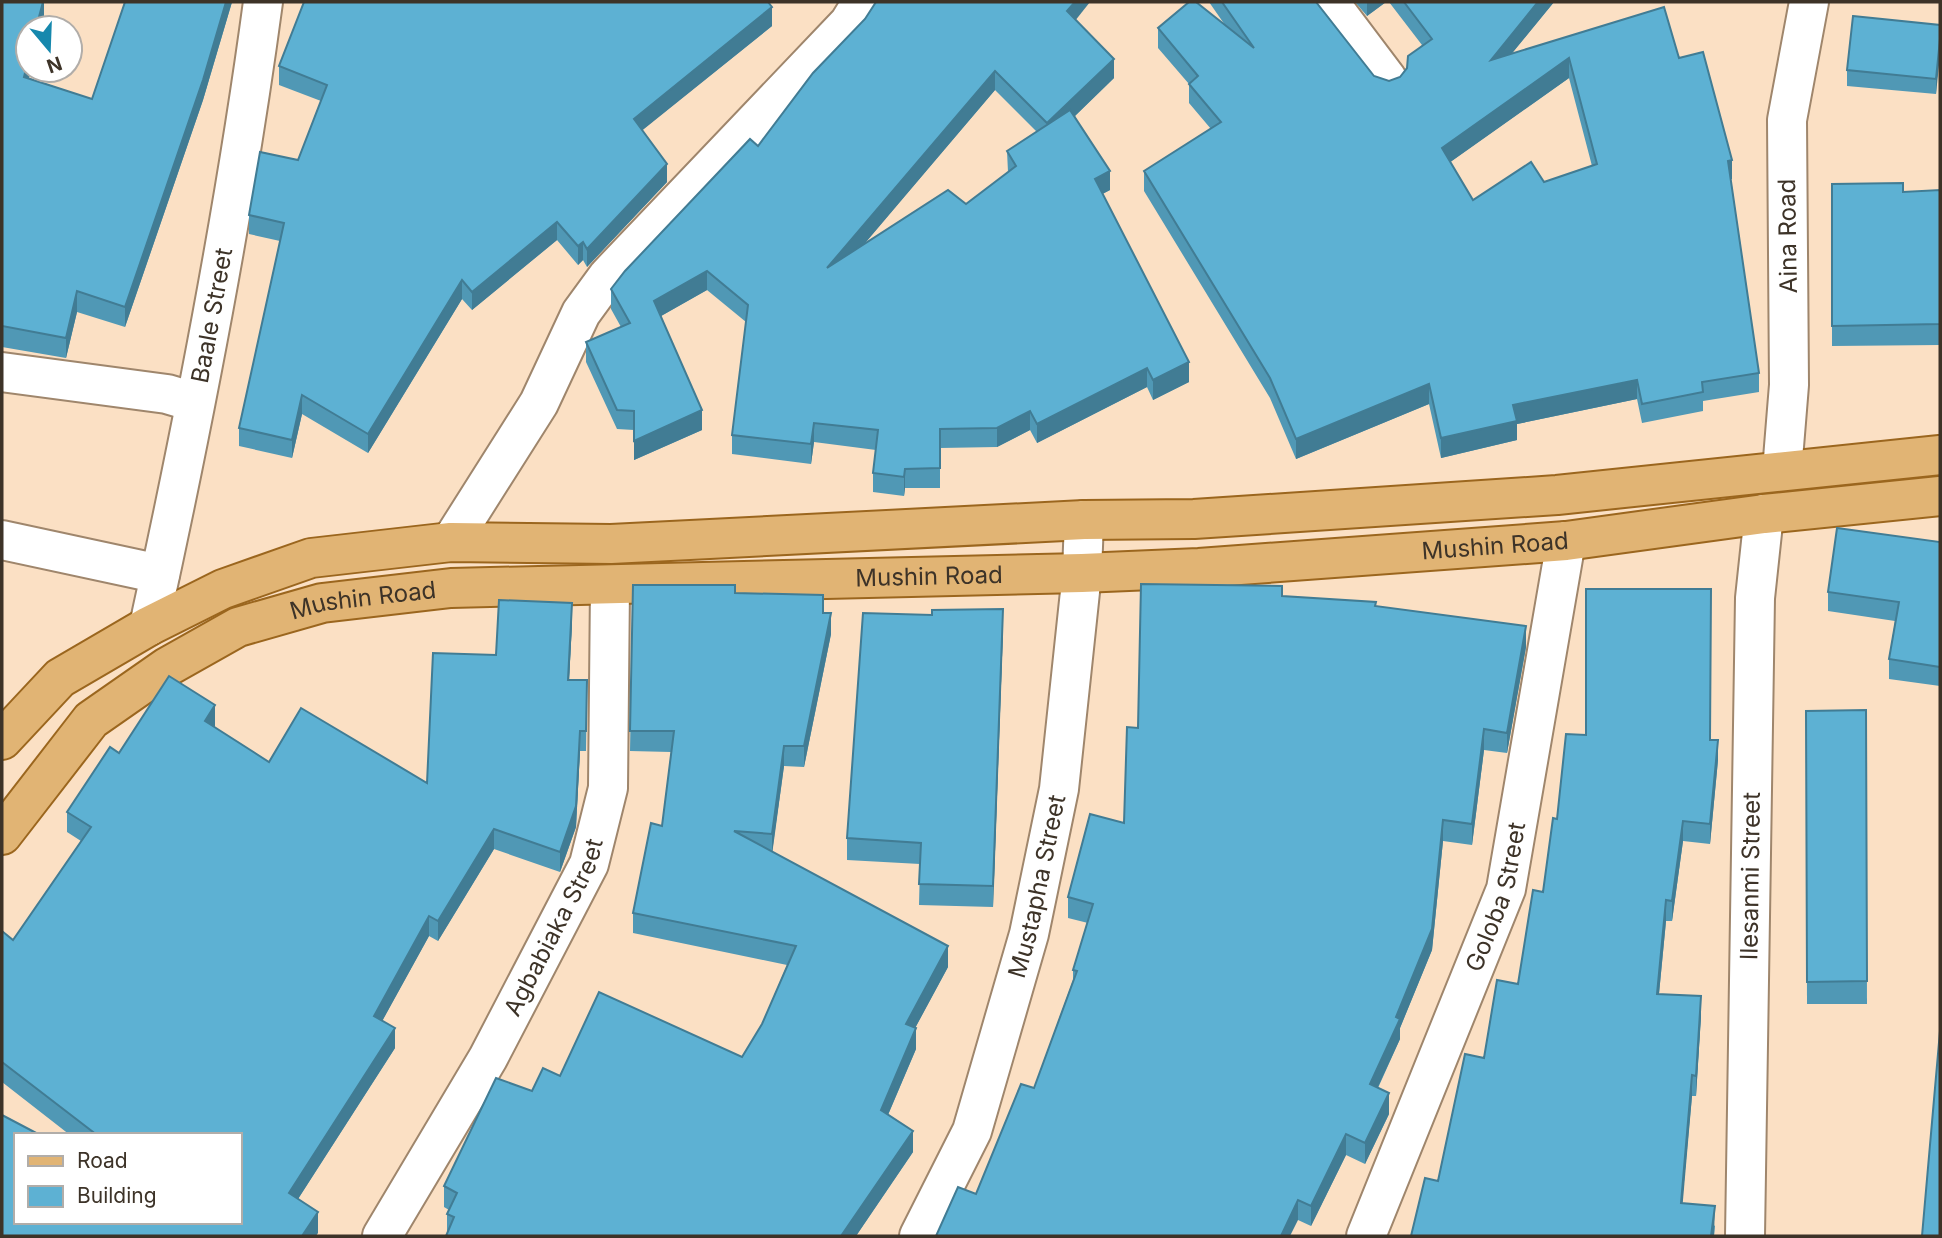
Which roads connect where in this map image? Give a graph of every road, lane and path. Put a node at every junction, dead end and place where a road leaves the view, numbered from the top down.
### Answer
1 (263, 2) edge
2 (862, 2) edge
3 (1329, 2) edge
4 (1809, 2) edge
5 (1387, 79) edge
6 (2, 372) edge
7 (194, 402) junction
8 (1940, 455) edge
9 (1782, 471) junction
10 (1940, 496) edge
11 (1764, 514) junction
12 (1084, 520) junction
13 (2, 540) edge
14 (1566, 541) junction
15 (451, 542) junction
16 (1082, 573) junction
17 (160, 574) junction
18 (610, 586) junction
19 (149, 626) junction
20 (2, 740) edge
21 (2, 835) edge
22 (382, 1236) edge
23 (919, 1236) edge
24 (1366, 1236) edge
25 (1745, 1236) edge

1 - 7 street, Baale Street
2 - 15 street
3 - 5 street
4 - 9 street, Aina Road
6 - 7 street
7 - 17 street, Baale Street
8 - 9 main road, Mushin Road
9 - 12 main road, Mushin Road
10 - 11 main road, Mushin Road
11 - 14 main road, Mushin Road
11 - 25 street, Ilesanmi Street
12 - 15 main road, Mushin Road
12 - 16 street, Mustapha Street
13 - 17 street
14 - 16 main road, Mushin Road
14 - 24 street, Goloba Street
15 - 19 main road, Mushin Road
16 - 18 main road, Mushin Road
16 - 23 street, Mustapha Street
17 - 19 street, Baale Street
18 - 21 main road, Mushin Road
18 - 22 street, Agbabiaka Street
19 - 20 main road, Mushin Road

